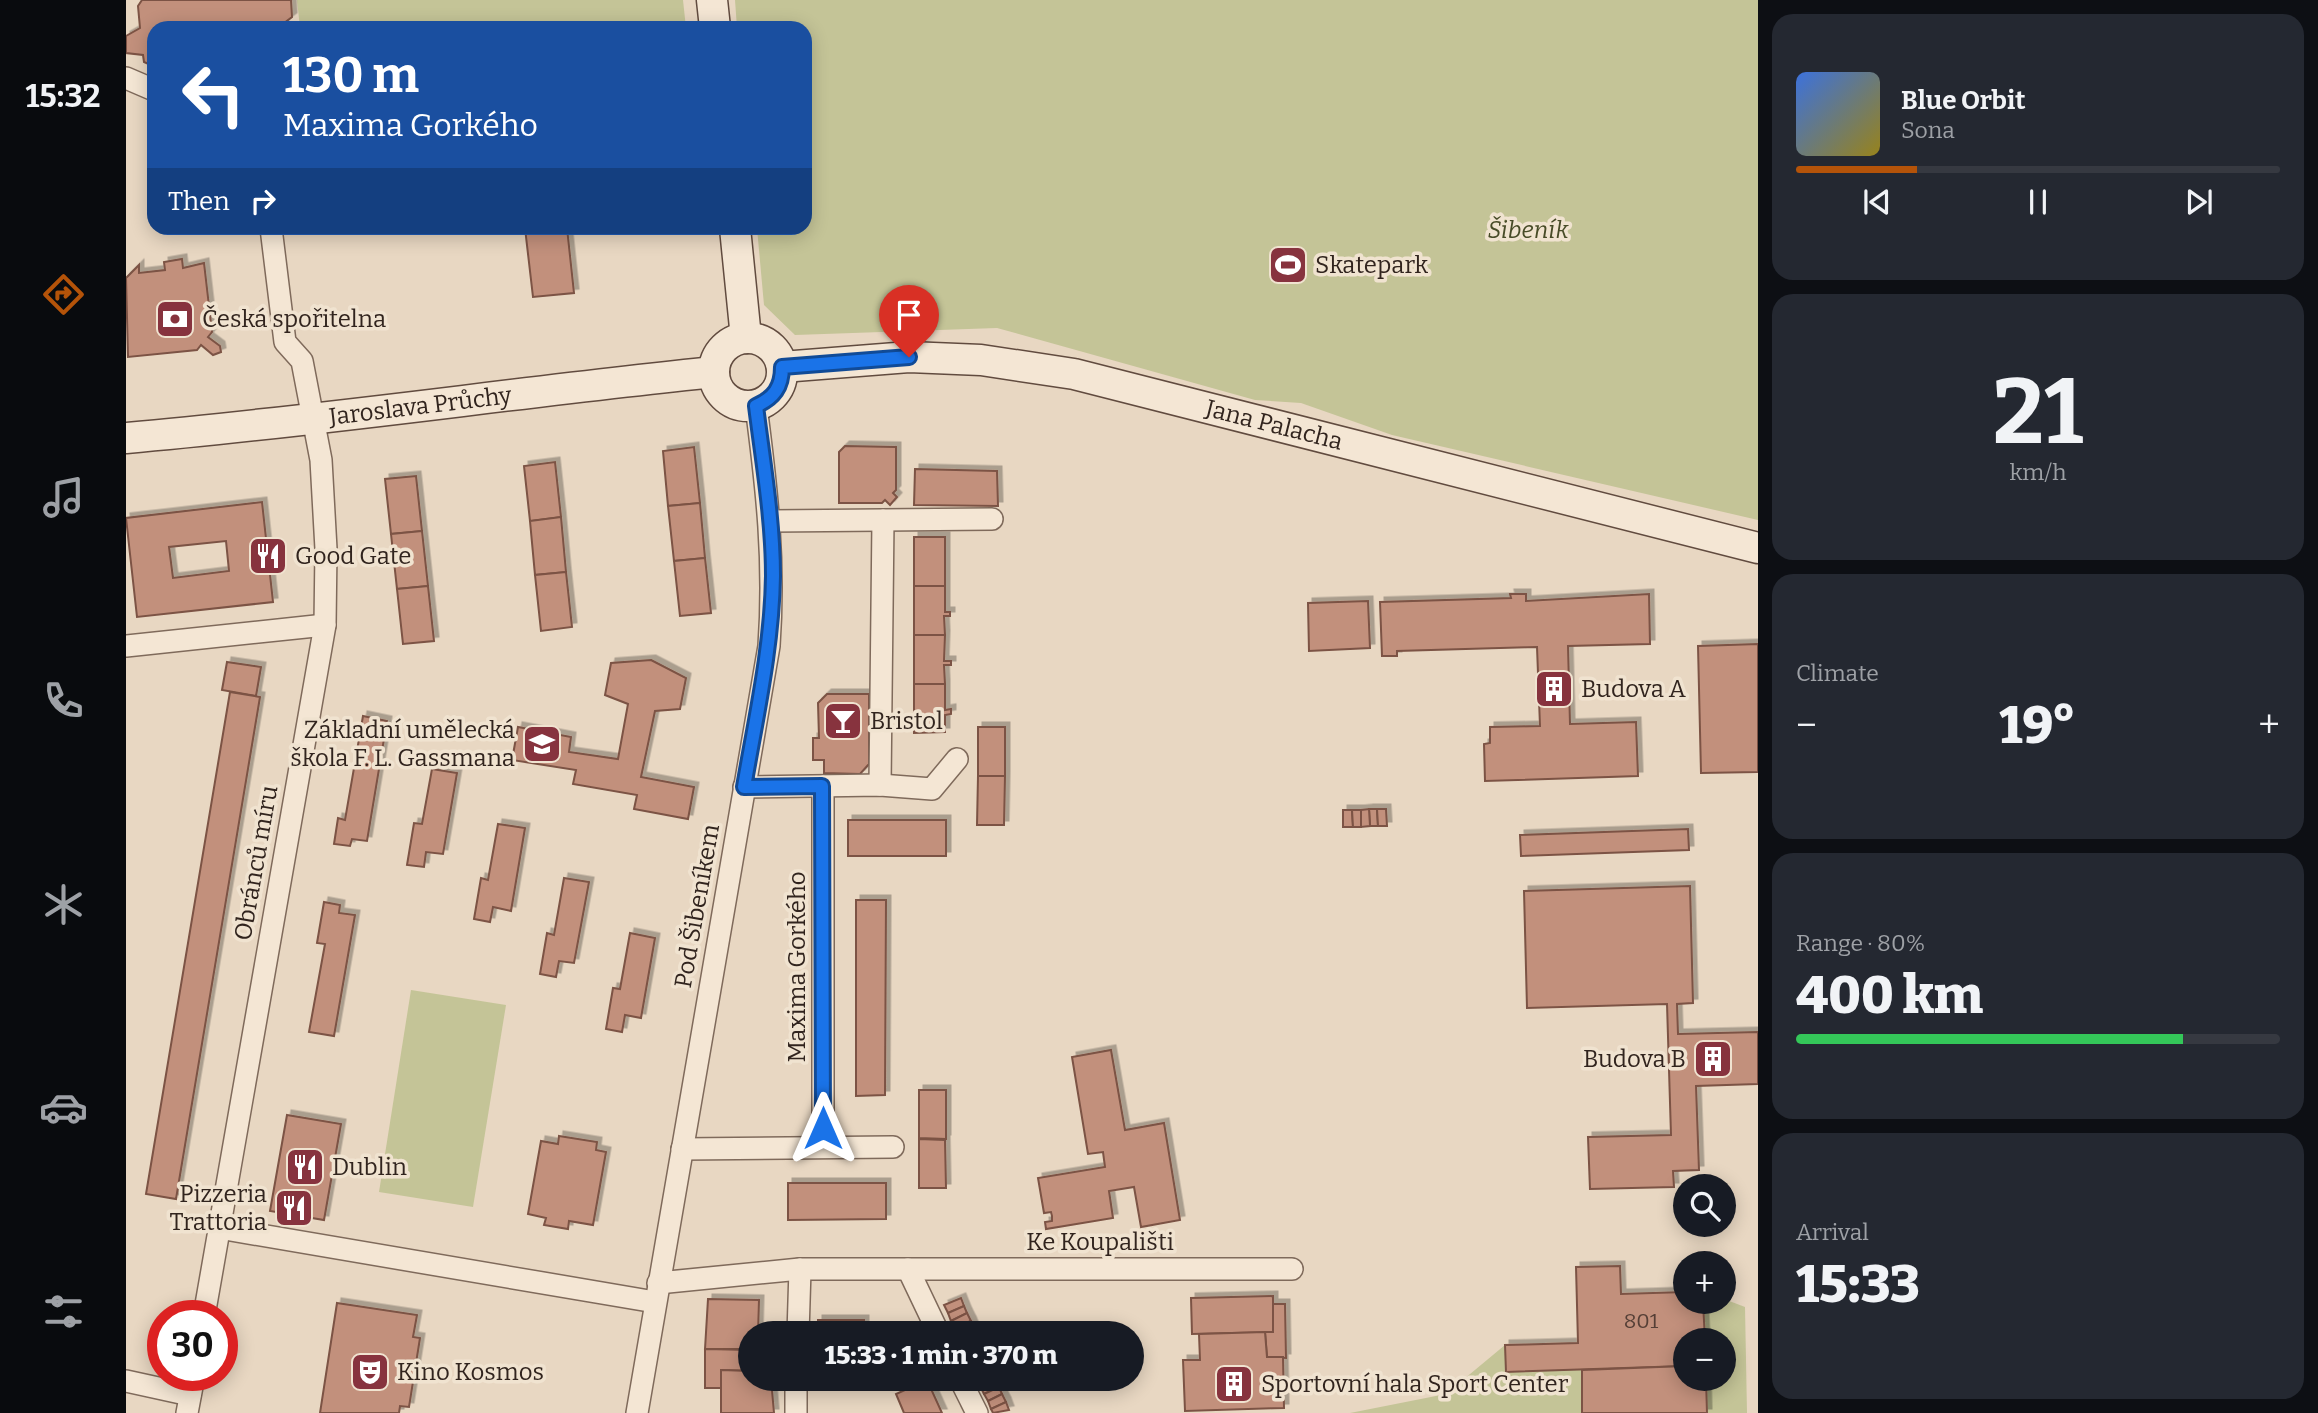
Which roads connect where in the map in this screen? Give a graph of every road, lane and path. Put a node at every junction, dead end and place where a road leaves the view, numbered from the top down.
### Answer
1 (712, 0) edge
2 (714, 21) edge
3 (126, 78) edge
4 (147, 87) edge
5 (272, 235) edge
6 (736, 235) edge
7 (746, 338) junction
8 (782, 367) junction
9 (714, 372) junction
10 (756, 406) junction
11 (312, 417) junction
12 (126, 438) edge
13 (992, 519) dead end
14 (883, 520) junction
15 (771, 521) junction
16 (1758, 548) edge
17 (325, 625) junction
18 (126, 646) edge
19 (957, 759) dead end
20 (880, 785) junction
21 (822, 786) junction
22 (744, 787) junction
23 (823, 1147) junction
24 (893, 1147) dead end
25 (682, 1149) junction
26 (219, 1228) junction
27 (800, 1269) junction
28 (908, 1269) junction
29 (1292, 1269) dead end
30 (657, 1293) junction
31 (207, 1300) edge
32 (798, 1321) edge
33 (933, 1321) edge
34 (126, 1381) edge
35 (796, 1391) edge
36 (966, 1391) edge
37 (190, 1394) edge
38 (637, 1413) edge
39 (796, 1413) edge
40 (976, 1413) edge

1 - 2 street
3 - 4 street
5 - 11 street, Obránců míru
6 - 7 street
7 - 8 street
7 - 9 street
8 - 10 street
8 - 16 street, Jana Palacha
9 - 10 street
9 - 11 street, Jaroslava Průchy
10 - 15 street, Pod Šibeníkem
11 - 12 street, Jaroslava Průchy
11 - 17 street, Obránců míru
13 - 14 street
14 - 15 street
14 - 20 street
15 - 22 street, Pod Šibeníkem
17 - 18 street
17 - 26 street, Obránců míru
19 - 20 street
20 - 21 street
21 - 22 street
21 - 23 street, Maxima Gorkého
22 - 25 street, Pod Šibeníkem
23 - 24 street
23 - 25 street
25 - 30 street, Pod Šibeníkem
26 - 30 street, Ke Koupališti
26 - 31 street, Obránců míru
27 - 28 street, Ke Koupališti
27 - 30 street, Ke Koupališti
27 - 32 street
28 - 29 street, Ke Koupališti
28 - 33 street
30 - 38 street, Pod Šibeníkem
34 - 37 street
35 - 39 street
36 - 40 street

